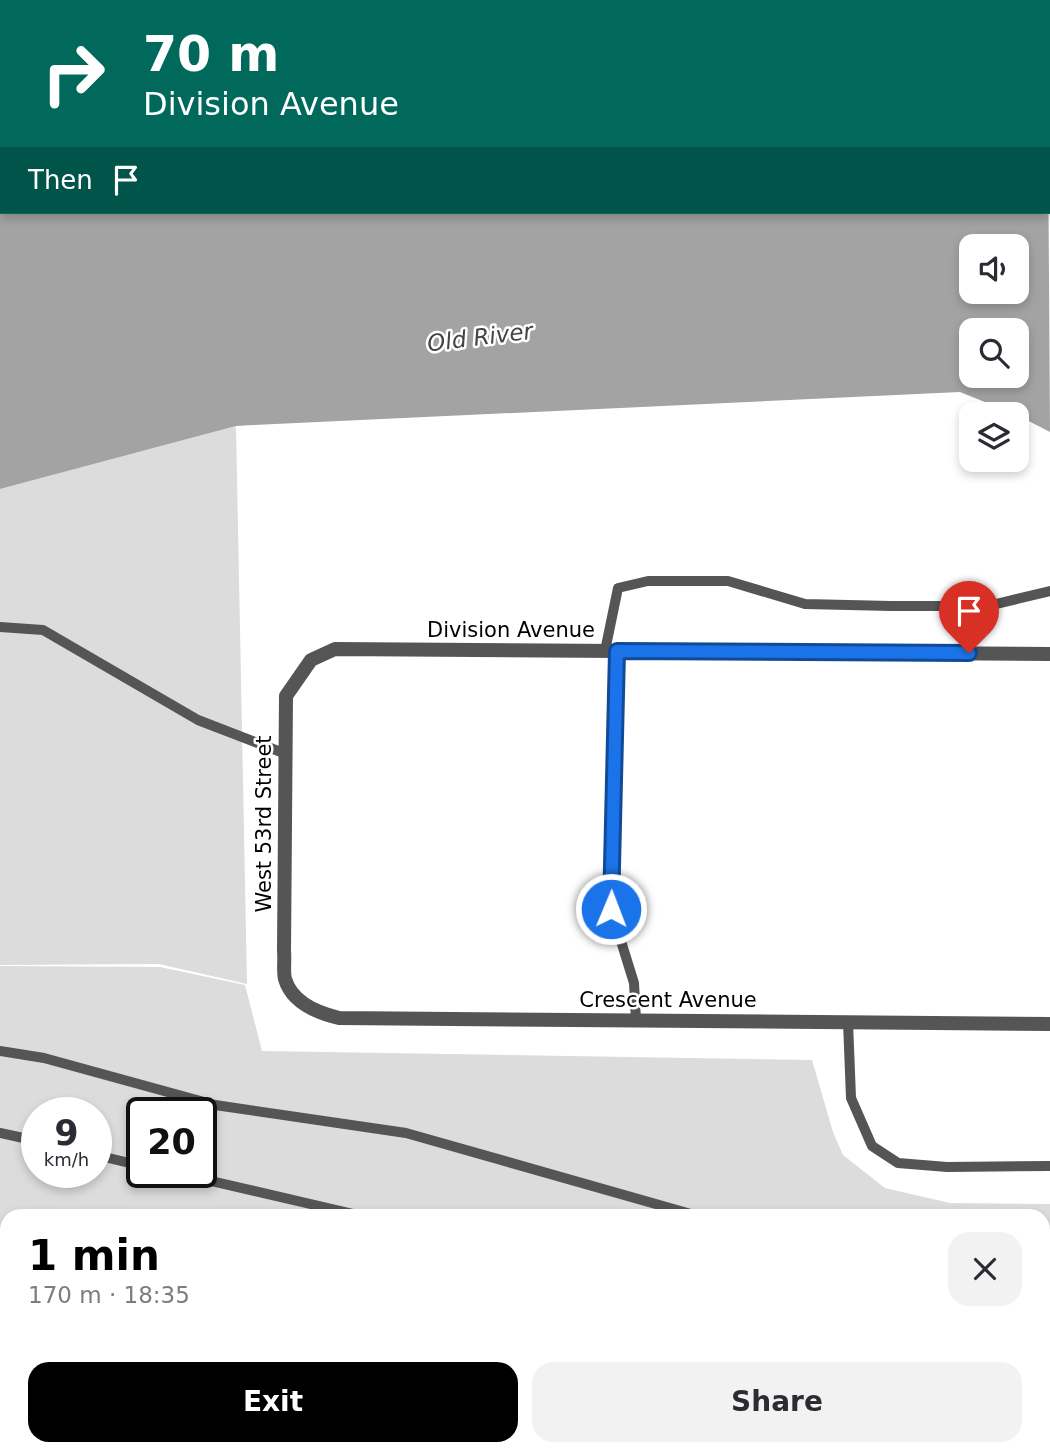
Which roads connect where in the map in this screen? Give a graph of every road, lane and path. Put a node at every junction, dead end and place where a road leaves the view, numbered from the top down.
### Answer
1 (1050, 591) edge
2 (0, 627) edge
3 (611, 651) junction
4 (1050, 654) edge
5 (311, 660) joint
6 (286, 754) junction
7 (293, 993) joint
8 (636, 1020) junction
9 (848, 1022) junction
10 (1050, 1024) edge
11 (0, 1051) edge
12 (0, 1133) edge
13 (21, 1138) edge
14 (1050, 1166) edge
15 (217, 1182) edge
16 (332, 1209) edge
17 (673, 1209) edge

1 - 3 lane
2 - 6 lane
3 - 4 street, Division Avenue
3 - 5 street, Division Avenue
3 - 8 lane
5 - 6 street, West 53rd Street
6 - 7 street, West 53rd Street
7 - 8 street, Crescent Avenue
8 - 9 street, Crescent Avenue
9 - 10 street, Crescent Avenue
9 - 14 lane
11 - 17 lane
12 - 13 lane
15 - 16 lane

